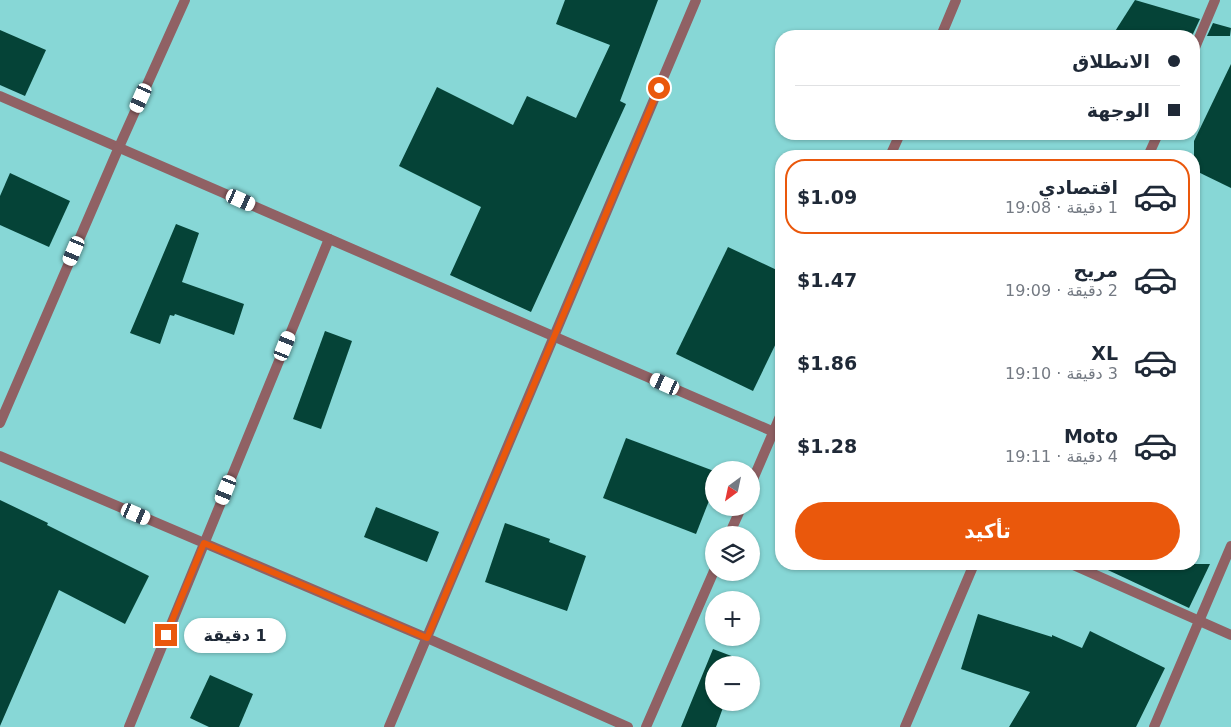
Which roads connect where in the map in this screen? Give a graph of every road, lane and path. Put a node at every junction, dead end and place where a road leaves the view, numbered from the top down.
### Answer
1 (185, 0) edge
2 (696, 0) edge
3 (956, 0) edge
4 (1215, 0) edge
5 (944, 30) edge
6 (1200, 36) edge
7 (0, 96) edge
8 (119, 147) junction
9 (329, 239) junction
10 (555, 336) junction
11 (0, 423) edge
12 (775, 432) edge
13 (775, 439) edge
14 (0, 456) edge
15 (760, 467) edge
16 (204, 543) junction
17 (1231, 546) edge
18 (971, 570) edge
19 (1085, 570) edge
20 (710, 581) edge
21 (1198, 620) junction
22 (1231, 634) edge
23 (427, 638) junction
24 (129, 727) edge
25 (389, 727) edge
26 (628, 727) edge
27 (646, 727) edge
28 (905, 727) edge
29 (1154, 727) edge

1 - 8 street
2 - 10 street
3 - 5 street
4 - 6 street
7 - 8 street
8 - 9 street
8 - 11 street
9 - 10 street
9 - 16 street
10 - 12 street
10 - 23 street
13 - 15 street
14 - 16 street
16 - 23 street
16 - 24 street
17 - 21 street
18 - 28 street
19 - 21 street
20 - 27 street
21 - 22 street
21 - 29 street
23 - 25 street
23 - 26 street

